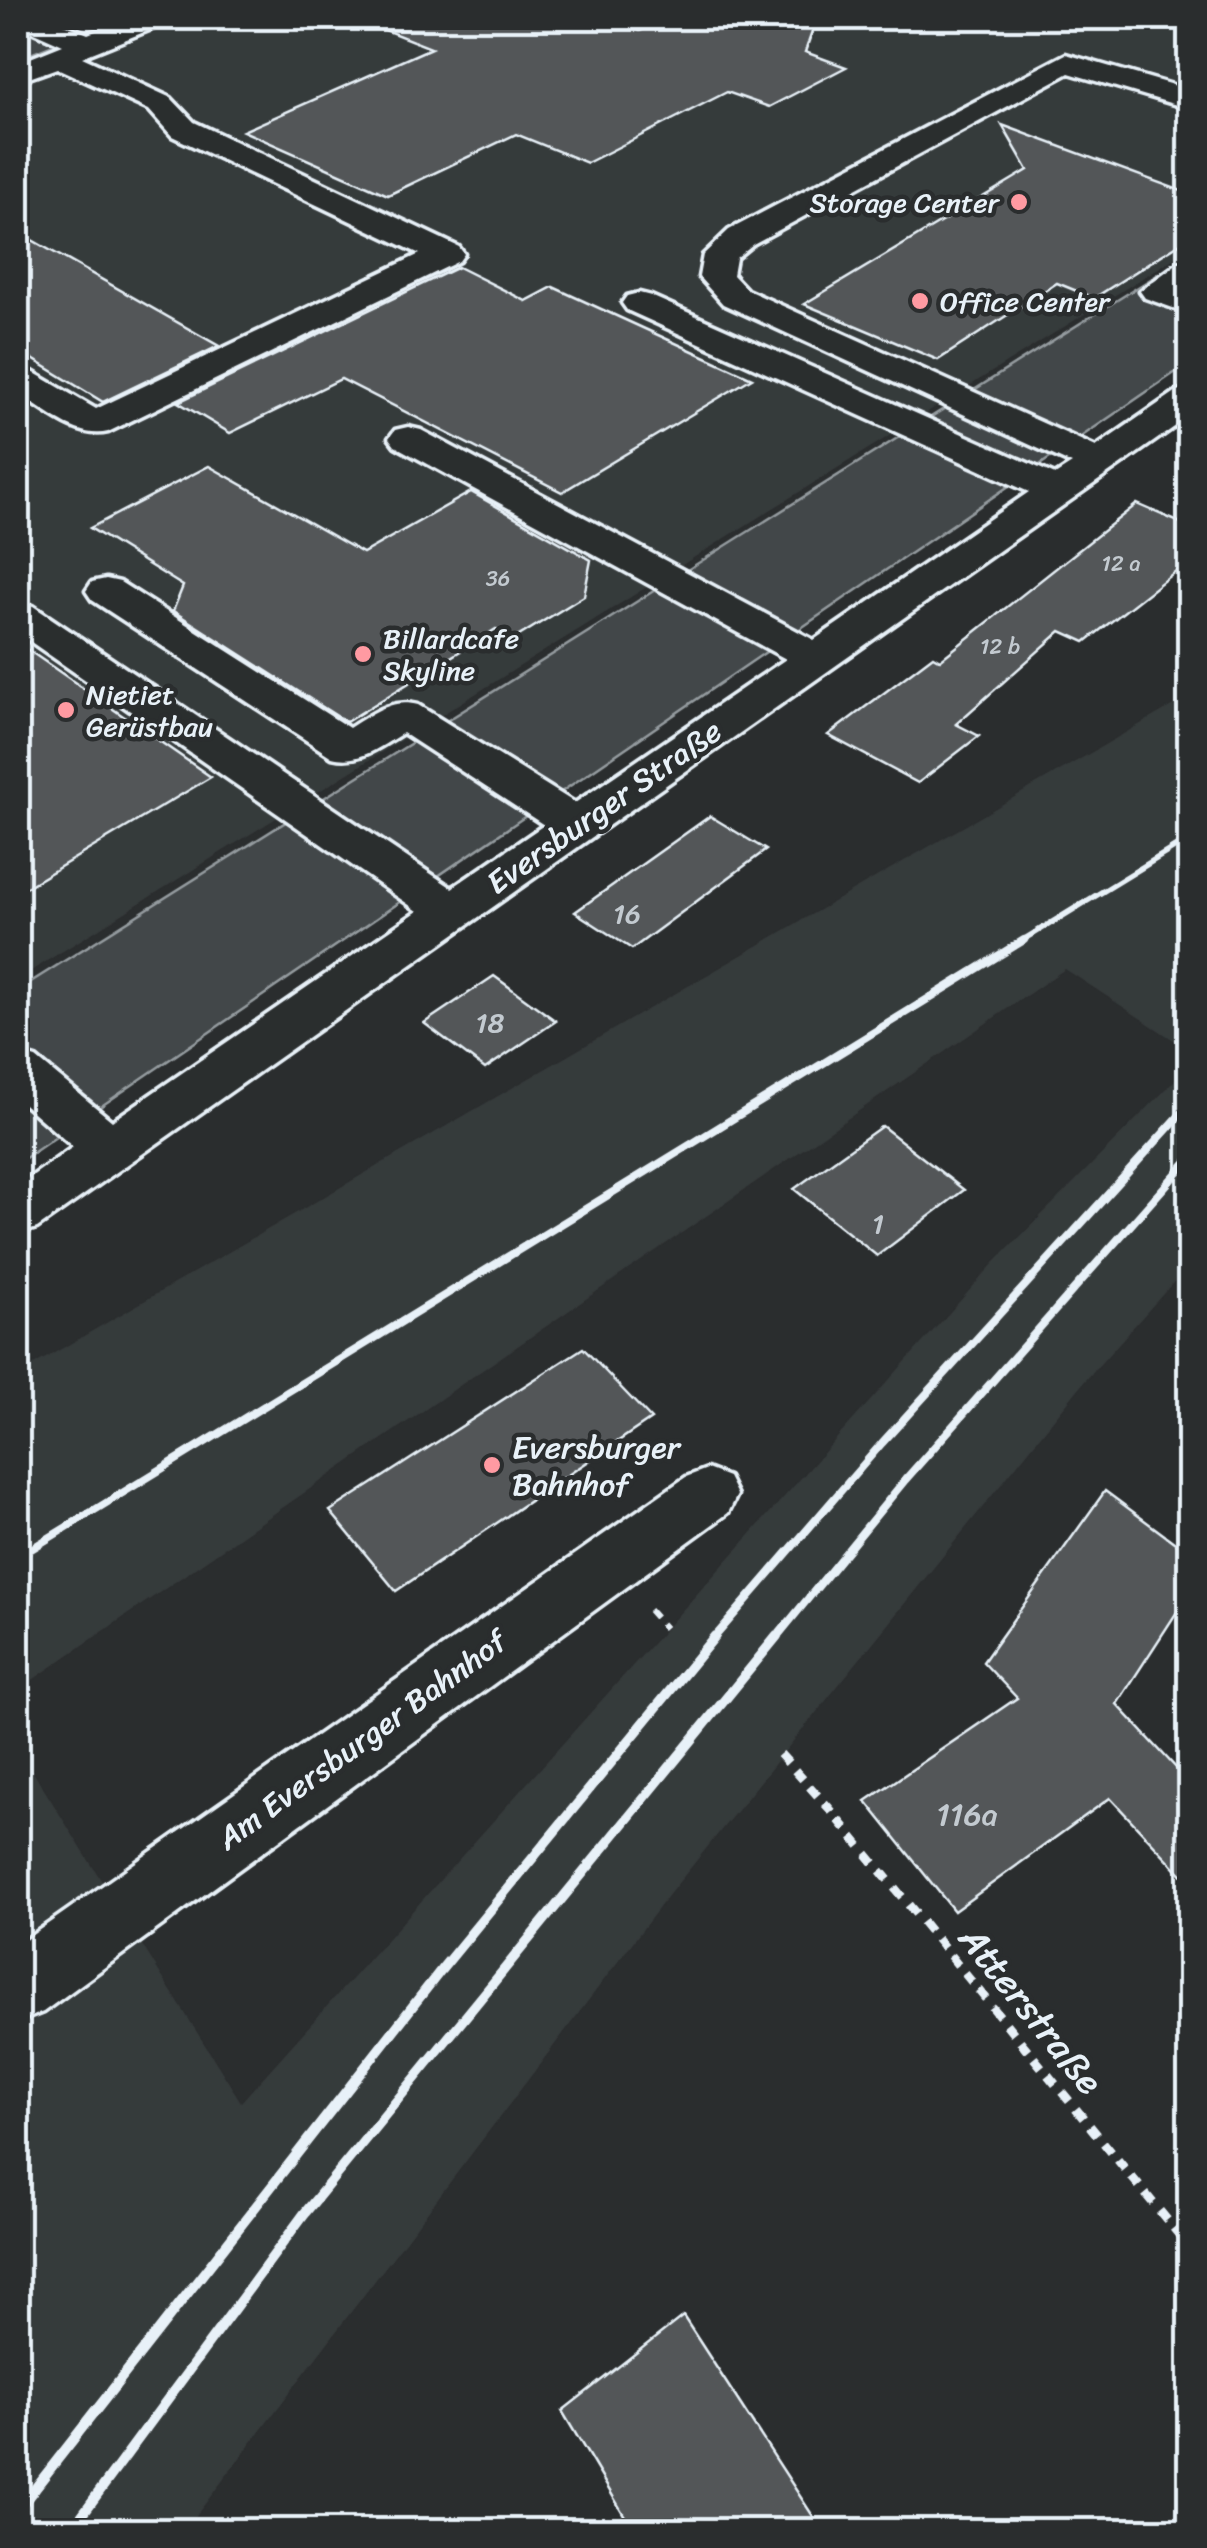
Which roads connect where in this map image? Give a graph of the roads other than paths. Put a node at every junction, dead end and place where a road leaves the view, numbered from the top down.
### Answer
1 (26, 18) edge
2 (154, 18) edge
3 (88, 45) junction
4 (58, 57) junction
5 (18, 73) edge
6 (1190, 100) edge
7 (1190, 270) edge
8 (639, 303) dead end
9 (1190, 304) edge
10 (18, 379) edge
11 (1190, 399) edge
12 (408, 438) dead end
13 (1099, 462) junction
14 (1058, 491) junction
15 (106, 591) dead end
16 (18, 615) edge
17 (816, 658) junction
18 (577, 825) junction
19 (453, 912) junction
20 (18, 1071) edge
21 (110, 1149) junction
22 (18, 1213) edge
23 (707, 1495) dead end
24 (18, 1986) edge

1 - 3 street
2 - 3 street
3 - 4 street
4 - 5 street
4 - 10 street
6 - 13 street
7 - 9 street
8 - 14 street
11 - 13 street, Eversburger Straße
12 - 17 street
13 - 14 street, Eversburger Straße
14 - 17 street, Eversburger Straße
15 - 18 street
16 - 19 street
17 - 18 street, Eversburger Straße
18 - 19 street, Eversburger Straße
19 - 21 street, Eversburger Straße
20 - 21 street
21 - 22 street, Eversburger Straße
23 - 24 street, Am Eversburger Bahnhof

